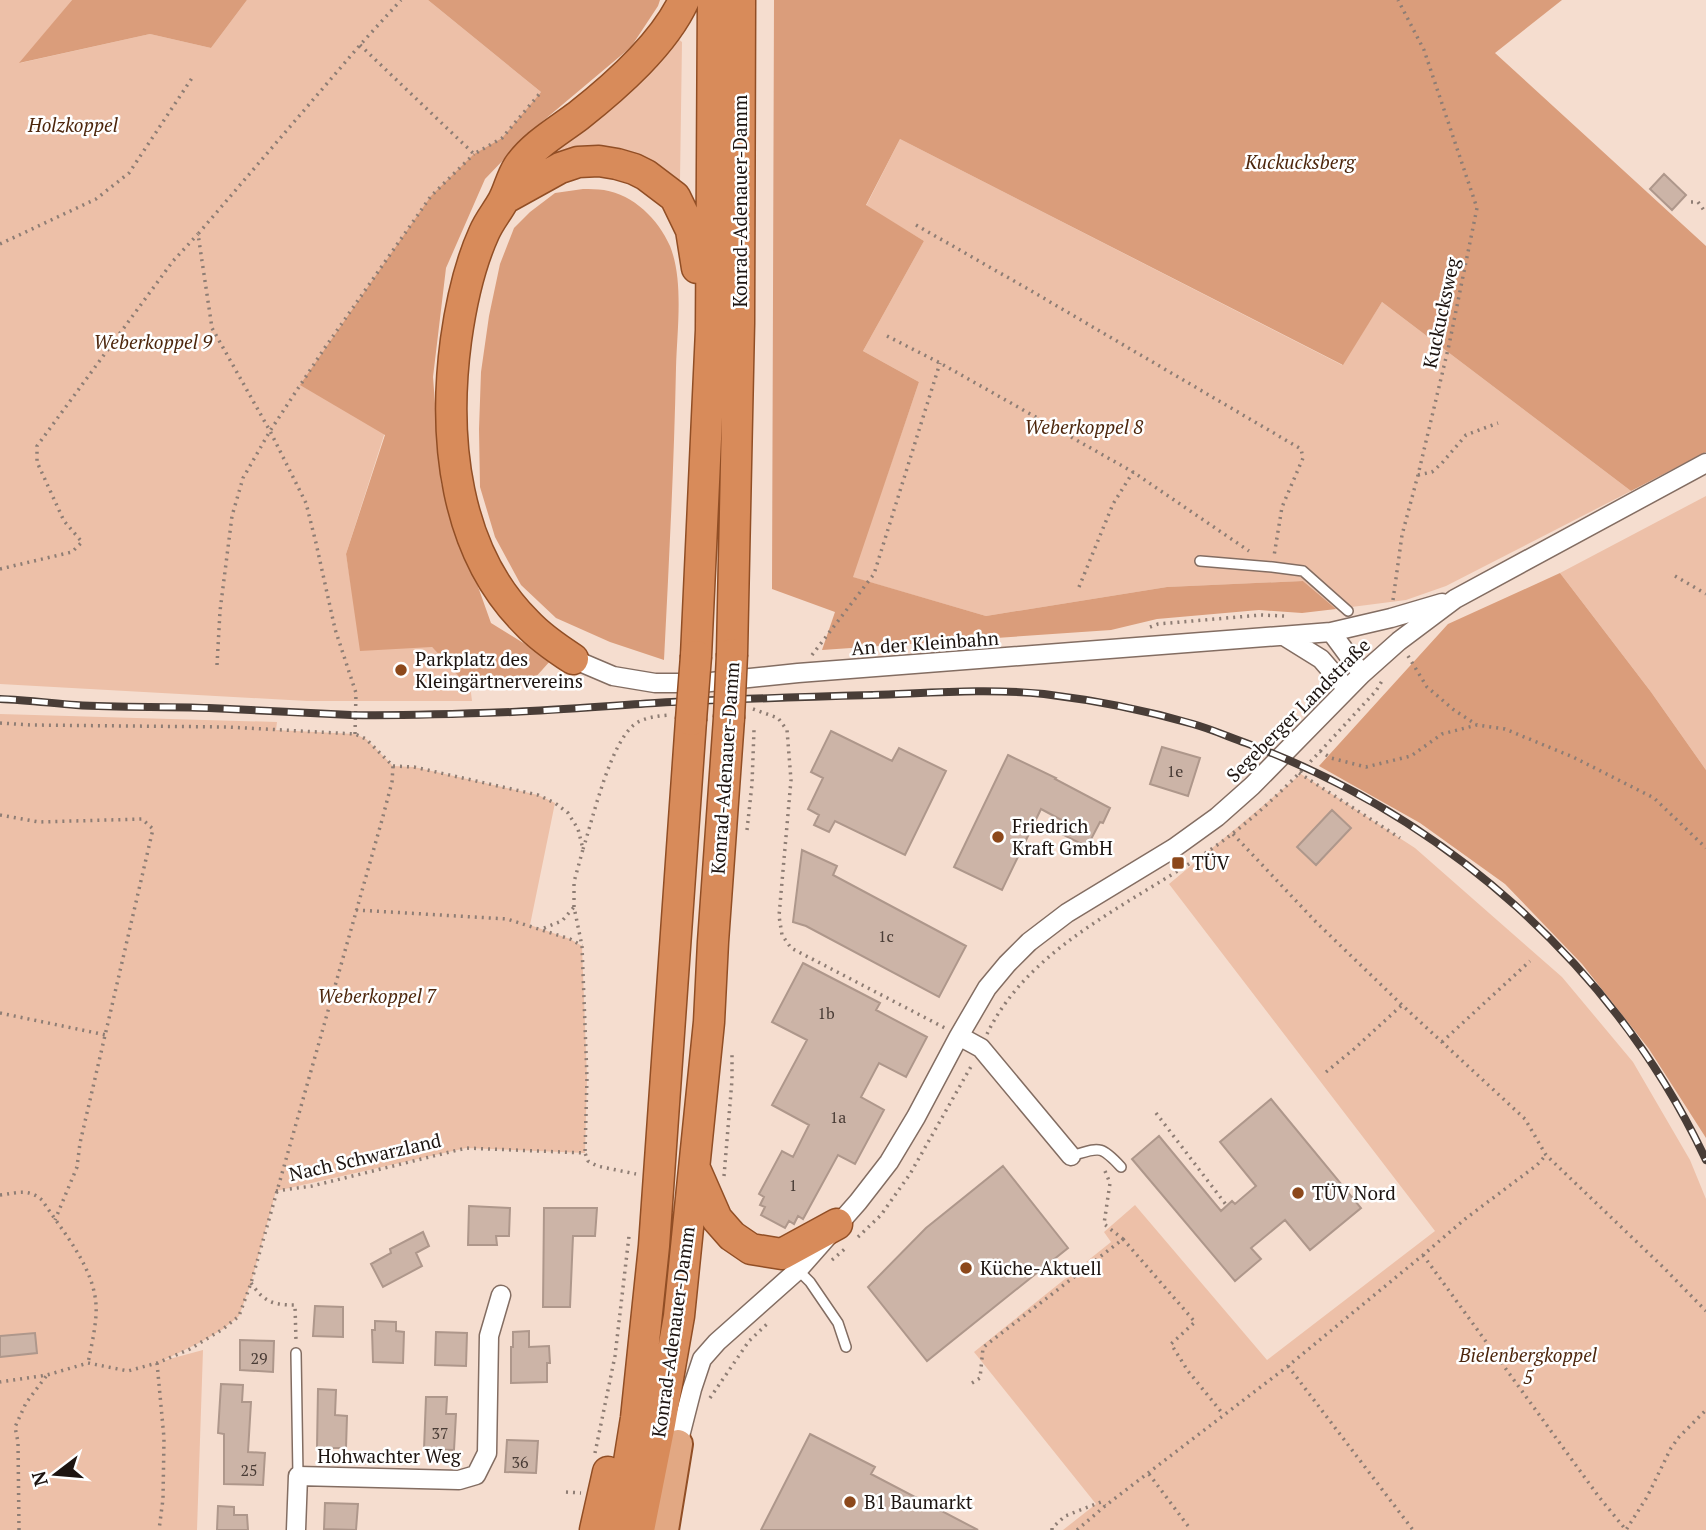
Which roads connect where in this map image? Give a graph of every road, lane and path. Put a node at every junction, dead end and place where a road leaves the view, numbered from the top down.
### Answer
1 (401, 0) edge
2 (684, 0) edge
3 (713, 0) edge
4 (740, 0) edge
5 (1398, 0) edge
6 (360, 45) junction
7 (194, 75) dead end
8 (541, 92) dead end
9 (474, 154) junction
10 (504, 200) junction
11 (1691, 202) dead end
12 (1706, 213) edge
13 (916, 225) dead end
14 (198, 234) junction
15 (0, 244) edge
16 (712, 330) junction
17 (887, 336) dead end
18 (940, 363) junction
19 (1498, 423) dead end
20 (270, 431) junction
21 (1706, 463) edge
22 (1133, 472) junction
23 (1418, 475) junction
24 (1200, 561) dead end
25 (1272, 567) junction
26 (0, 569) edge
27 (1675, 576) dead end
28 (1079, 587) dead end
29 (1706, 594) edge
30 (1455, 598) junction
31 (1349, 611) dead end
32 (1391, 618) junction
33 (1331, 632) junction
34 (1284, 636) junction
35 (1399, 641) junction
36 (573, 659) joint
37 (217, 666) dead end
38 (798, 673) junction
39 (1362, 674) junction
40 (1385, 674) dead end
41 (1348, 689) junction
42 (741, 713) junction
43 (684, 717) junction
44 (0, 723) edge
45 (1477, 725) junction
46 (355, 734) junction
47 (1320, 751) junction
48 (393, 766) junction
49 (1298, 773) junction
50 (0, 815) edge
51 (1233, 834) junction
52 (1399, 838) dead end
53 (1706, 848) edge
54 (583, 849) junction
55 (574, 907) junction
56 (356, 910) junction
57 (542, 929) junction
58 (582, 946) junction
59 (1530, 961) dead end
60 (1402, 1005) junction
61 (0, 1013) edge
62 (106, 1035) junction
63 (959, 1036) junction
64 (1442, 1042) junction
65 (981, 1048) junction
66 (1326, 1072) dead end
67 (1156, 1113) dead end
68 (585, 1153) junction
69 (1546, 1155) junction
70 (1071, 1156) joint
71 (1121, 1167) dead end
72 (695, 1169) junction
73 (636, 1174) dead end
74 (1110, 1183) dead end
75 (276, 1191) junction
76 (0, 1195) edge
77 (1227, 1206) dead end
78 (55, 1220) junction
79 (837, 1224) joint
80 (630, 1226) dead end
81 (1123, 1239) junction
82 (654, 1246) junction
83 (1423, 1255) junction
84 (796, 1268) junction
85 (251, 1283) junction
86 (501, 1295) dead end
87 (1706, 1311) edge
88 (679, 1316) junction
89 (775, 1316) dead end
90 (846, 1347) dead end
91 (296, 1353) joint
92 (88, 1363) junction
93 (157, 1363) junction
94 (1289, 1366) junction
95 (47, 1375) junction
96 (0, 1382) edge
97 (972, 1383) dead end
98 (710, 1397) dead end
99 (1706, 1410) edge
100 (1223, 1415) junction
101 (678, 1444) junction
102 (594, 1457) dead end
103 (1149, 1474) junction
104 (298, 1476) junction
105 (566, 1492) dead end
106 (584, 1493) dead end
107 (1105, 1506) junction
108 (19, 1530) edge
109 (159, 1530) edge
110 (296, 1530) edge
111 (595, 1530) edge
112 (618, 1530) edge
113 (639, 1530) edge
114 (664, 1530) edge
115 (1052, 1530) edge
116 (1077, 1530) edge
117 (1191, 1530) edge
118 (1413, 1530) edge

1 - 6 path
2 - 10 highway
3 - 16 highway, Konrad-Adenauer-Damm
4 - 42 highway, Konrad-Adenauer-Damm, bridge
5 - 23 path, Kuckucksweg
6 - 9 path
6 - 14 path
7 - 15 path
8 - 9 path
9 - 20 path
10 - 16 highway
10 - 36 highway
11 - 12 path
13 - 25 path
14 - 20 path
14 - 26 path
16 - 43 highway, Konrad-Adenauer-Damm, bridge
17 - 18 path
18 - 22 path
18 - 38 path
19 - 23 path
20 - 37 path
20 - 46 path
21 - 30 street, Segeberger Landstraße
22 - 25 path
22 - 28 path
23 - 32 path, Kuckucksweg
24 - 25 lane
25 - 31 lane
27 - 29 path
30 - 32 street, An der Kleinbahn
30 - 35 street, Segeberger Landstraße
32 - 33 street, An der Kleinbahn
33 - 34 street, An der Kleinbahn
33 - 39 street
34 - 38 street, An der Kleinbahn
34 - 41 street
35 - 39 street, Segeberger Landstraße
35 - 45 path
36 - 38 street, An der Kleinbahn
39 - 41 street, Segeberger Landstraße
40 - 47 path
41 - 63 street, Segeberger Landstraße
42 - 63 path
42 - 72 highway, Konrad-Adenauer-Damm
43 - 54 path
43 - 82 highway, Konrad-Adenauer-Damm
44 - 46 path
45 - 47 path
45 - 53 path
46 - 48 path
47 - 49 path
48 - 54 path
48 - 56 path
49 - 51 path
49 - 52 path
50 - 62 path
51 - 60 path
51 - 65 path
54 - 55 path
55 - 57 path
55 - 58 path
56 - 57 path
56 - 75 path
57 - 58 path
58 - 68 path
59 - 64 path
60 - 64 path
60 - 66 path
61 - 62 path
62 - 78 path
63 - 65 street
63 - 79 street, Segeberger Landstraße
64 - 69 path
65 - 70 street
65 - 84 path
67 - 77 path
68 - 73 path, Nach Schwarzland
68 - 75 path, Nach Schwarzland
69 - 83 path
69 - 87 path
70 - 71 lane
72 - 84 highway
72 - 88 highway, Konrad-Adenauer-Damm
74 - 81 path
75 - 85 path, Nach Schwarzland
76 - 78 path
78 - 92 path
79 - 84 highway
80 - 102 path
81 - 97 path
81 - 100 path
82 - 111 highway
82 - 112 highway, Konrad-Adenauer-Damm
83 - 94 path
83 - 99 path
84 - 90 lane
84 - 101 street
85 - 91 path
85 - 93 path, Nach Schwarzland
86 - 104 street, Hohwachter Weg
88 - 101 highway
88 - 113 highway, Konrad-Adenauer-Damm
89 - 98 path
91 - 104 lane
92 - 93 path, Nach Schwarzland
92 - 95 path
93 - 109 path
94 - 100 path
94 - 118 path
95 - 96 path
95 - 108 path
100 - 103 path
101 - 114 main road, Konrad-Adenauer-Damm
103 - 107 path
103 - 117 path
104 - 110 street, Hohwachter Weg
105 - 106 path
107 - 115 path
107 - 116 path

